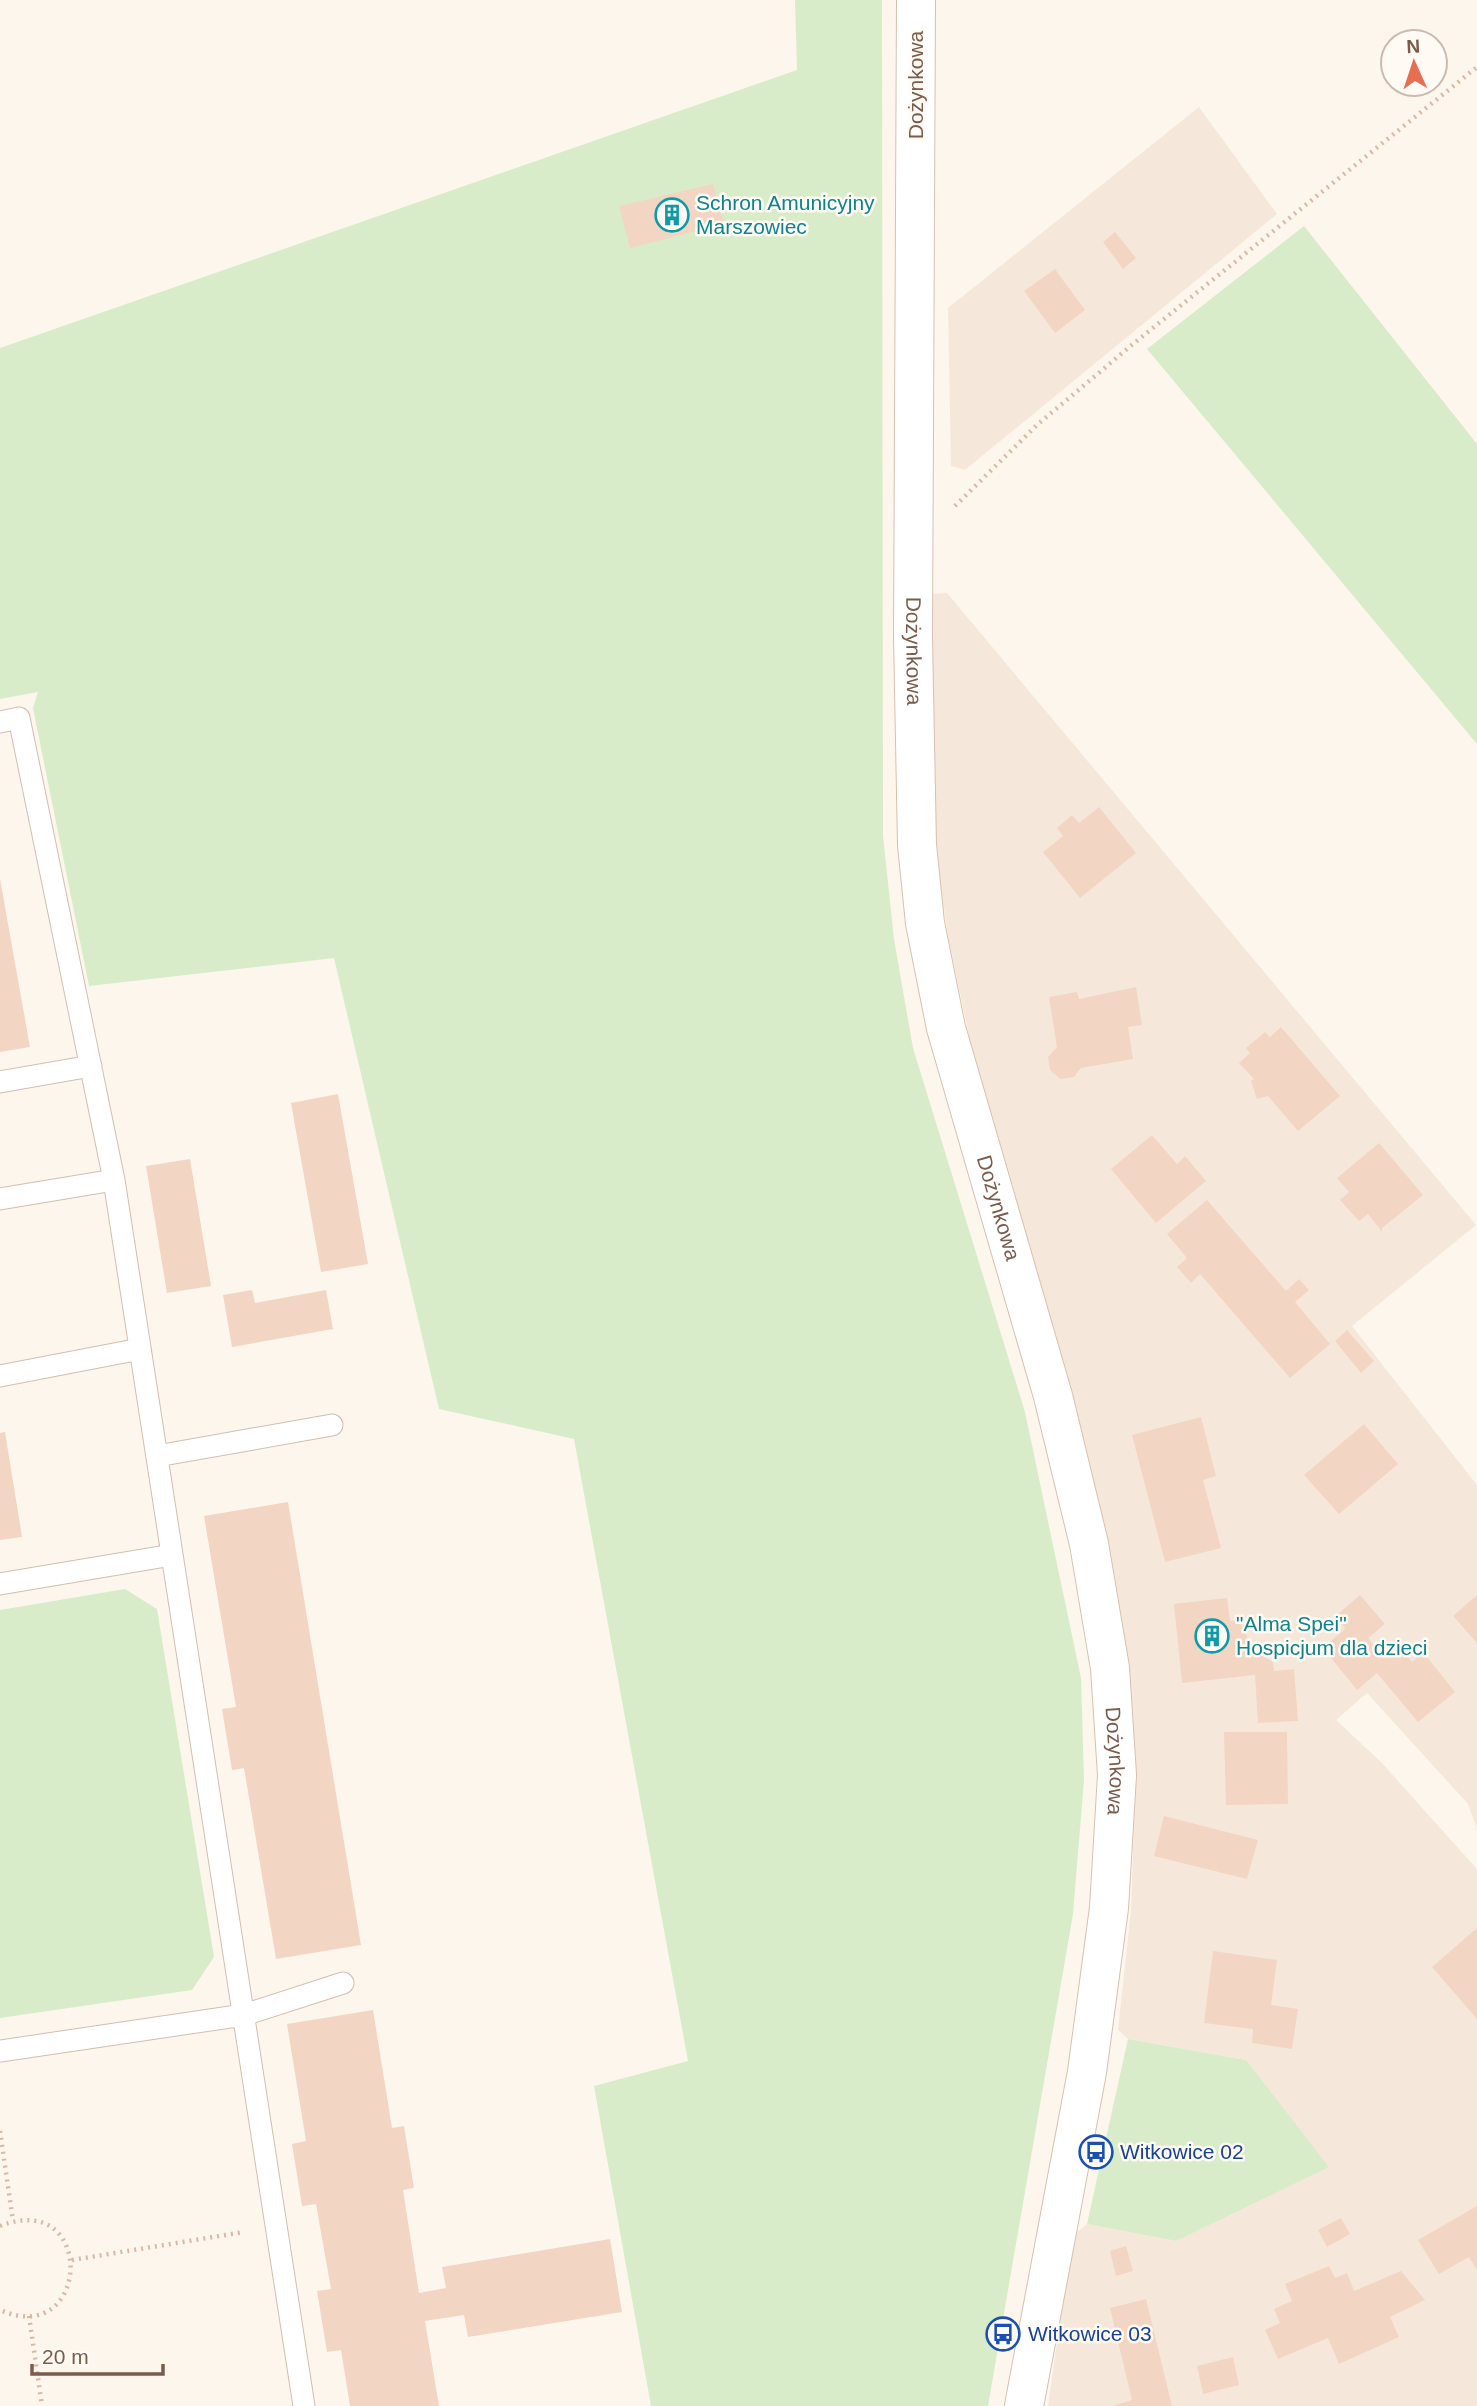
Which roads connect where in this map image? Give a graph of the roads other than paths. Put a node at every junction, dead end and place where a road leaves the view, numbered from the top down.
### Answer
1 (916, 0) edge
2 (0, 722) edge
3 (91, 1066) junction
4 (0, 1082) edge
5 (114, 1180) junction
6 (0, 1199) edge
7 (140, 1349) junction
8 (0, 1376) edge
9 (332, 1424) dead end
10 (157, 1456) junction
11 (172, 1555) junction
12 (0, 1584) edge
13 (343, 1983) dead end
14 (244, 2015) junction
15 (0, 2051) edge
16 (304, 2406) edge
17 (1024, 2406) edge

1 - 17 street, Dożynkowa
2 - 3 lane
3 - 4 lane
3 - 5 lane
5 - 6 lane
5 - 7 lane
7 - 8 lane
7 - 10 lane
9 - 10 lane
10 - 11 lane
11 - 12 lane
11 - 14 lane
13 - 14 lane
14 - 15 lane
14 - 16 lane

